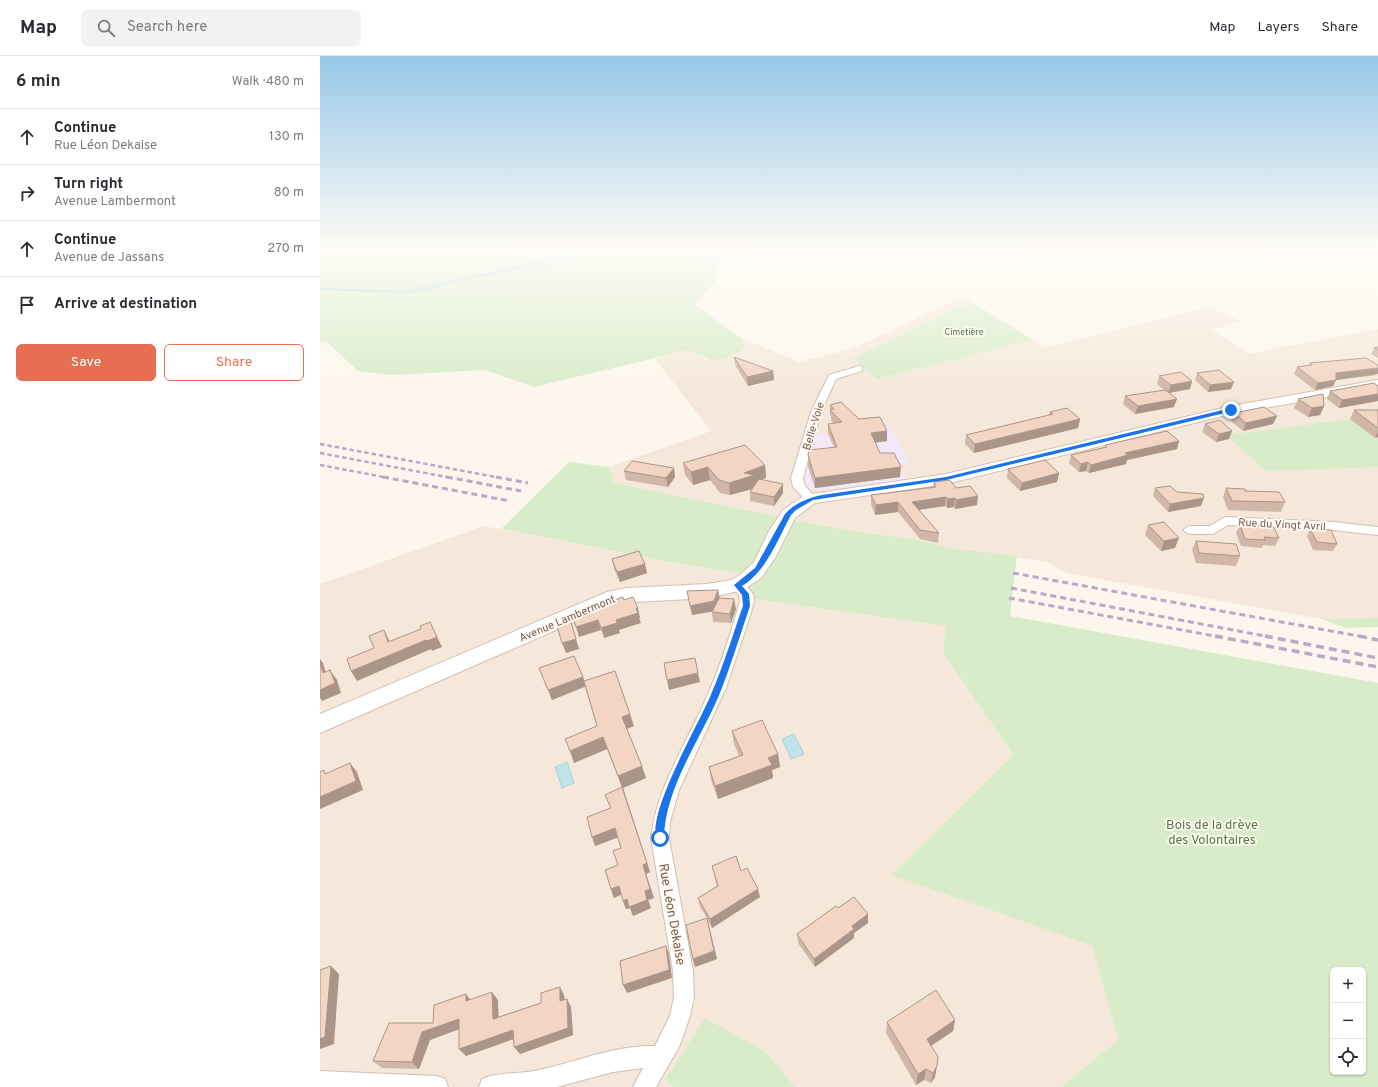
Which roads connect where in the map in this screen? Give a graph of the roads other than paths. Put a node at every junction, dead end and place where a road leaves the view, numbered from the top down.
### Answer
1 (858, 368) dead end
2 (1378, 384) edge
3 (812, 499) junction
4 (1189, 530) dead end
5 (1378, 531) edge
6 (738, 585) junction
7 (320, 724) edge
8 (662, 1057) junction
9 (320, 1082) edge
10 (436, 1087) edge
11 (490, 1087) edge
12 (644, 1087) edge

1 - 3 street, Belle-Voie
2 - 3 street
3 - 6 street, Avenue Lambermont
4 - 5 street, Rue du Vingt Avril
6 - 7 street, Avenue Lambermont
6 - 8 street, Rue Léon Dekaise
8 - 11 street
8 - 12 street, Rue Léon Dekaise
9 - 10 street

